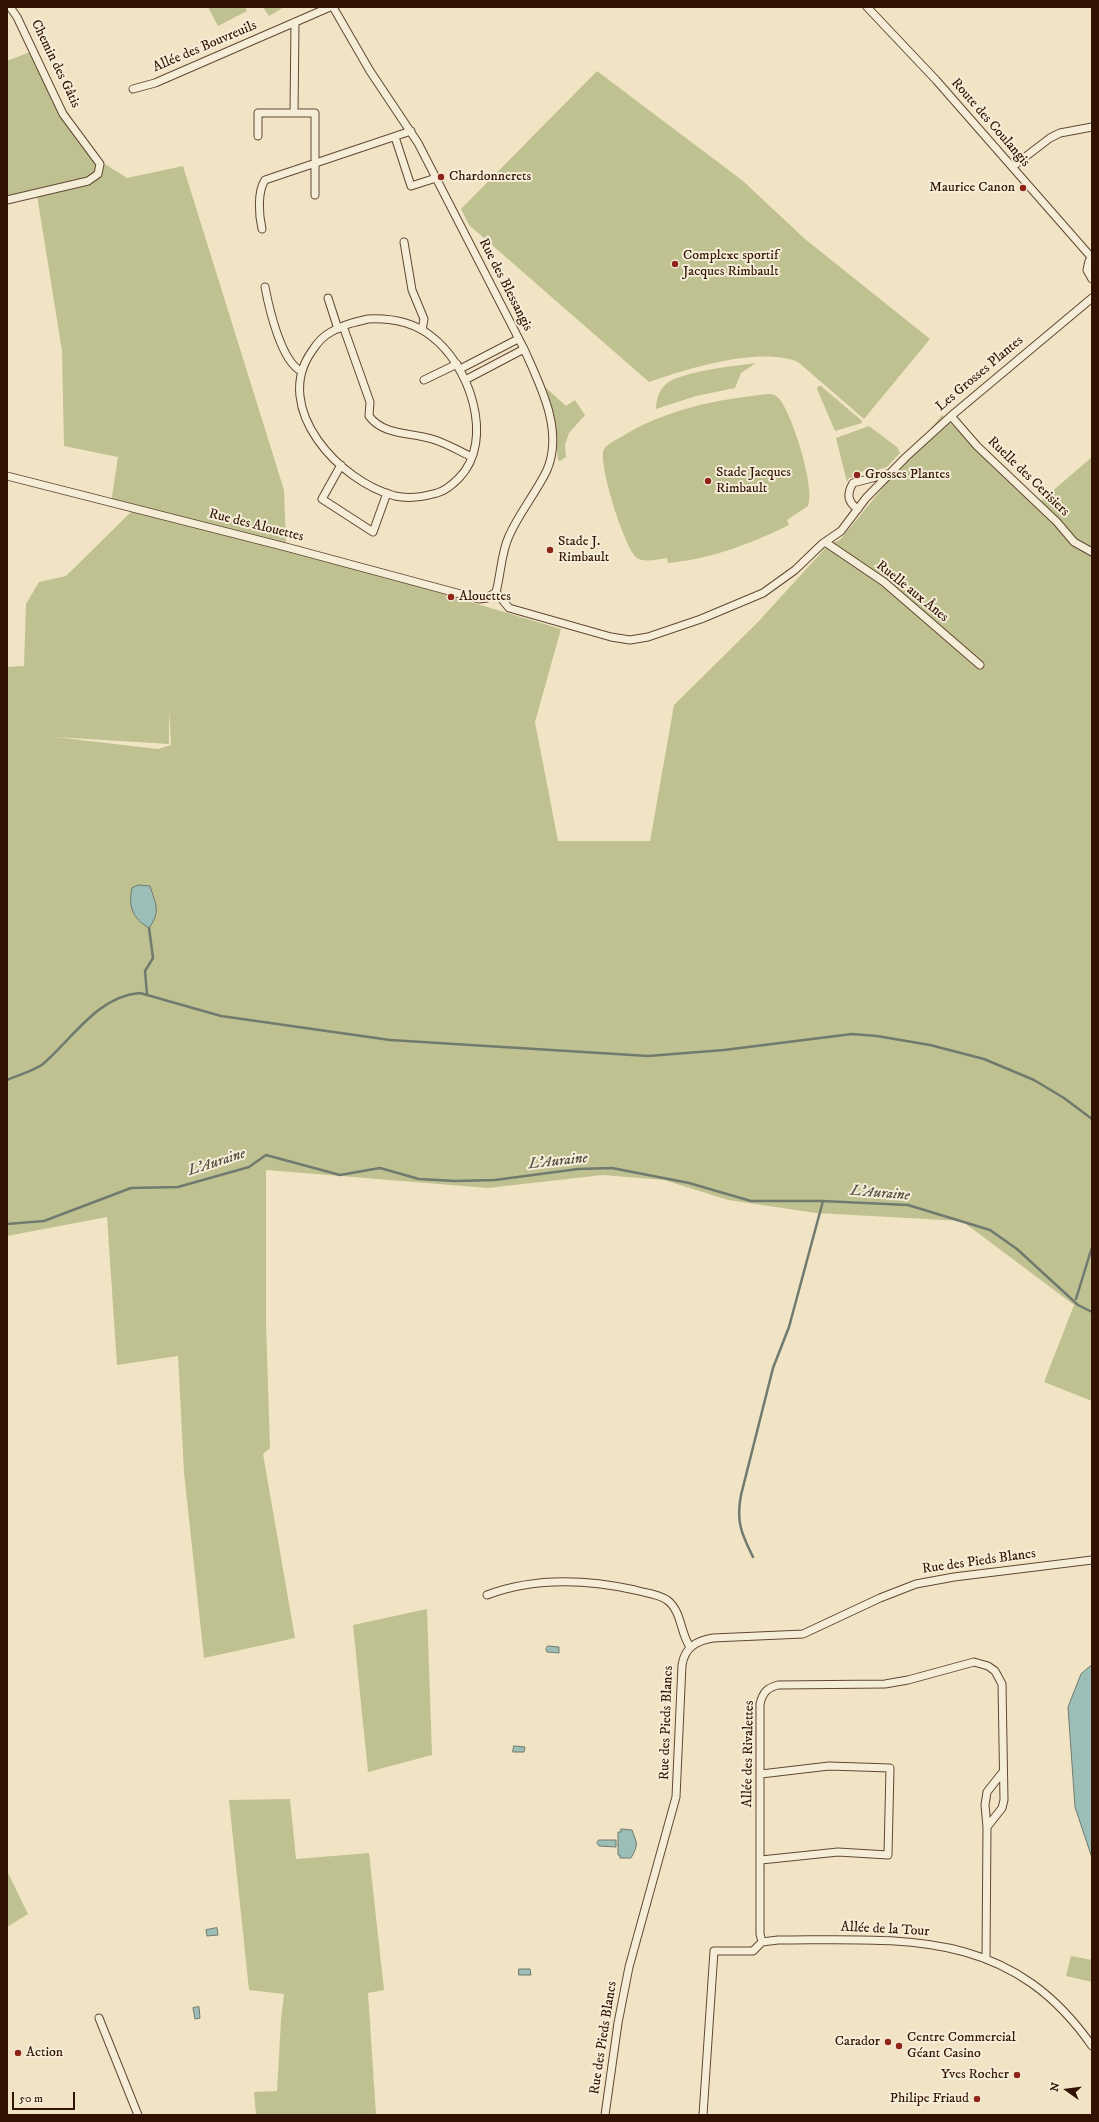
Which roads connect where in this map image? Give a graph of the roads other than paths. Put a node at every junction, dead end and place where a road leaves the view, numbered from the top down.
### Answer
1 (10, 7) edge
2 (331, 7) edge
3 (867, 7) edge
4 (295, 22) junction
5 (133, 89) dead end
6 (294, 113) junction
7 (1092, 128) edge
8 (411, 131) junction
9 (258, 136) dead end
10 (395, 137) junction
11 (315, 163) junction
12 (1012, 168) junction
13 (436, 178) junction
14 (315, 196) dead end
15 (7, 200) edge
16 (262, 229) dead end
17 (404, 242) dead end
18 (1092, 258) edge
19 (1092, 279) edge
20 (265, 287) dead end
21 (1092, 291) edge
22 (328, 298) dead end
23 (1091, 299) edge
24 (340, 327) junction
25 (422, 330) junction
26 (518, 339) junction
27 (524, 349) junction
28 (458, 367) junction
29 (301, 371) junction
30 (424, 380) dead end
31 (465, 380) junction
32 (951, 416) junction
33 (472, 458) junction
34 (341, 465) junction
35 (891, 473) junction
36 (7, 476) edge
37 (387, 493) junction
38 (858, 509) junction
39 (825, 542) junction
40 (1092, 552) edge
41 (496, 592) junction
42 (980, 665) dead end
43 (1092, 1560) edge
44 (487, 1595) dead end
45 (690, 1646) junction
46 (1002, 1773) junction
47 (760, 1774) junction
48 (987, 1827) junction
49 (761, 1860) junction
50 (762, 1942) junction
51 (986, 1958) junction
52 (99, 2018) dead end
53 (1092, 2046) edge
54 (138, 2115) edge
55 (605, 2115) edge
56 (703, 2115) edge

1 - 15 street, Chemin des Gâtis
2 - 4 street, Allée des Bouvreuils
2 - 8 street, Rue des Blessangis
3 - 12 street, Route des Coulangis
4 - 5 street, Allée des Bouvreuils
4 - 6 street
6 - 9 street
6 - 11 street
7 - 12 street
8 - 10 street
8 - 13 street, Rue des Blessangis
10 - 11 street
10 - 13 street
11 - 14 street
11 - 16 street
12 - 18 street, Route des Coulangis
13 - 26 street, Rue des Blessangis
17 - 25 street
18 - 19 street
20 - 29 street
21 - 23 street
22 - 24 street
23 - 32 street, Les Grosses Plantes
24 - 25 street
24 - 29 street
24 - 33 street
25 - 28 street
26 - 27 street, Rue des Blessangis
26 - 28 street
27 - 31 street
27 - 41 street, Rue des Blessangis
28 - 30 street
28 - 31 street
29 - 34 street
31 - 33 street
32 - 35 street, Les Grosses Plantes
32 - 40 street, Ruelle des Cerisiers
33 - 37 street
34 - 37 street
34 - 37 street
35 - 38 street, Les Grosses Plantes
35 - 38 street
36 - 41 street, Rue des Alouettes
38 - 39 street, Les Grosses Plantes
39 - 41 street, Les Grosses Plantes
39 - 42 street, Ruelle aux Ânes
43 - 45 street, Rue des Pieds Blancs
44 - 45 street
45 - 55 street, Rue des Pieds Blancs
46 - 47 street, Allée des Rivalettes
46 - 48 street
46 - 48 street, Allée des Rivalettes
47 - 49 street, Allée des Rivalettes
47 - 49 street
48 - 51 street
49 - 50 street, Allée des Rivalettes
50 - 51 street, Allée de la Tour
50 - 56 street
51 - 53 street, Allée de la Tour
52 - 54 street

